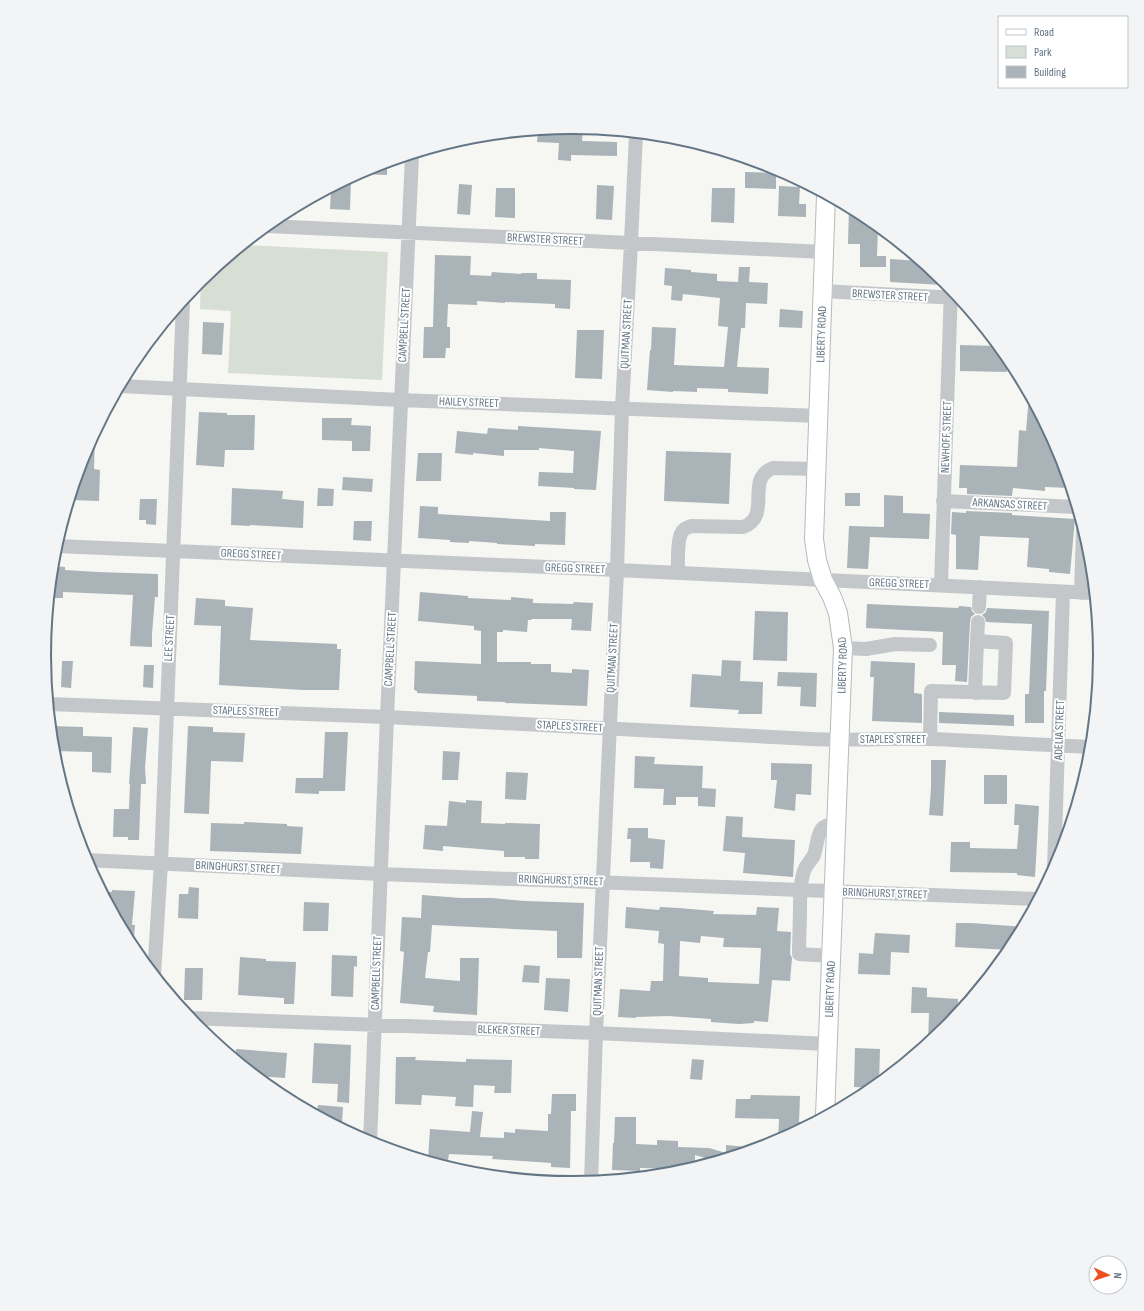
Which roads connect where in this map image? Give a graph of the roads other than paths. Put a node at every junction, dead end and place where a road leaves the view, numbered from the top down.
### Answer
1 (636, 139) edge
2 (412, 160) edge
3 (826, 201) edge
4 (277, 226) edge
5 (409, 232) junction
6 (631, 243) junction
7 (824, 252) junction
8 (822, 291) junction
9 (948, 295) edge
10 (953, 300) edge
11 (183, 309) edge
12 (126, 386) edge
13 (180, 389) junction
14 (400, 400) junction
15 (622, 408) junction
16 (818, 416) junction
17 (816, 469) junction
18 (943, 501) junction
19 (1071, 507) edge
20 (63, 546) edge
21 (174, 550) junction
22 (394, 560) junction
23 (1085, 567) edge
24 (617, 570) junction
25 (678, 573) junction
26 (823, 580) junction
27 (941, 585) junction
28 (980, 587) junction
29 (1063, 592) junction
30 (1087, 593) edge
31 (979, 607) dead end
32 (978, 622) dead end
33 (977, 641) junction
34 (930, 645) dead end
35 (843, 648) junction
36 (975, 692) junction
37 (53, 704) edge
38 (166, 708) junction
39 (387, 717) junction
40 (609, 728) junction
41 (930, 739) junction
42 (839, 740) junction
43 (1058, 746) junction
44 (1085, 747) edge
45 (836, 825) junction
46 (1055, 851) edge
47 (93, 860) edge
48 (161, 863) junction
49 (381, 874) junction
50 (602, 882) junction
51 (800, 890) junction
52 (834, 891) junction
53 (1032, 899) edge
54 (832, 956) junction
55 (155, 967) edge
56 (199, 1018) edge
57 (374, 1025) junction
58 (596, 1033) junction
59 (828, 1044) junction
60 (825, 1111) edge
61 (370, 1136) edge
62 (591, 1175) edge

1 - 6 street, QUITMAN STREET
2 - 5 street, CAMPBELL STREET
3 - 7 main road, LIBERTY ROAD
4 - 5 street, BREWSTER STREET
5 - 6 street, BREWSTER STREET
5 - 14 street, CAMPBELL STREET
6 - 7 street, BREWSTER STREET
6 - 15 street, QUITMAN STREET
7 - 8 main road, LIBERTY ROAD
8 - 9 street, BREWSTER STREET
8 - 16 main road, LIBERTY ROAD
10 - 18 street, NEWHOFF STREET
11 - 13 street, LEE STREET
12 - 13 street, HAILEY STREET
13 - 14 street, HAILEY STREET
13 - 21 street, LEE STREET
14 - 15 street, HAILEY STREET
14 - 22 street, CAMPBELL STREET
15 - 16 street, HAILEY STREET
15 - 24 street, QUITMAN STREET
16 - 17 main road, LIBERTY ROAD
17 - 25 street
17 - 26 main road, LIBERTY ROAD
18 - 19 street, ARKANSAS STREET
18 - 27 street, NEWHOFF STREET
20 - 21 street, GREGG STREET
21 - 22 street, GREGG STREET
21 - 38 street, LEE STREET
22 - 24 street, GREGG STREET
22 - 39 street, CAMPBELL STREET
23 - 30 street
24 - 25 street, GREGG STREET
24 - 40 street, QUITMAN STREET
25 - 26 street, GREGG STREET
26 - 27 street, GREGG STREET
26 - 35 main road, LIBERTY ROAD
27 - 28 street, GREGG STREET
28 - 29 street, GREGG STREET
28 - 31 street
29 - 30 street, GREGG STREET
29 - 43 street, ADELIA STREET
32 - 33 street
33 - 36 street
33 - 36 street
34 - 35 street
35 - 42 main road, LIBERTY ROAD
36 - 41 street
37 - 38 street, STAPLES STREET
38 - 39 street, STAPLES STREET
38 - 48 street, LEE STREET
39 - 40 street, STAPLES STREET
39 - 49 street, CAMPBELL STREET
40 - 42 street, STAPLES STREET
40 - 50 street, QUITMAN STREET
41 - 42 street, STAPLES STREET
41 - 43 street, STAPLES STREET
42 - 45 main road, LIBERTY ROAD
43 - 44 street, STAPLES STREET
43 - 46 street, ADELIA STREET
45 - 51 street
45 - 52 main road, LIBERTY ROAD
47 - 48 street, BRINGHURST STREET
48 - 49 street, BRINGHURST STREET
48 - 55 street, LEE STREET
49 - 50 street, BRINGHURST STREET
49 - 57 street, CAMPBELL STREET
50 - 51 street, BRINGHURST STREET
50 - 58 street, QUITMAN STREET
51 - 52 street, BRINGHURST STREET
51 - 54 street
52 - 53 street, BRINGHURST STREET
52 - 54 main road, LIBERTY ROAD
54 - 59 main road, LIBERTY ROAD
56 - 57 street, BLEKER STREET
57 - 58 street, BLEKER STREET
57 - 61 street, CAMPBELL STREET
58 - 59 street, BLEKER STREET
58 - 62 street, QUITMAN STREET
59 - 60 main road, LIBERTY ROAD

